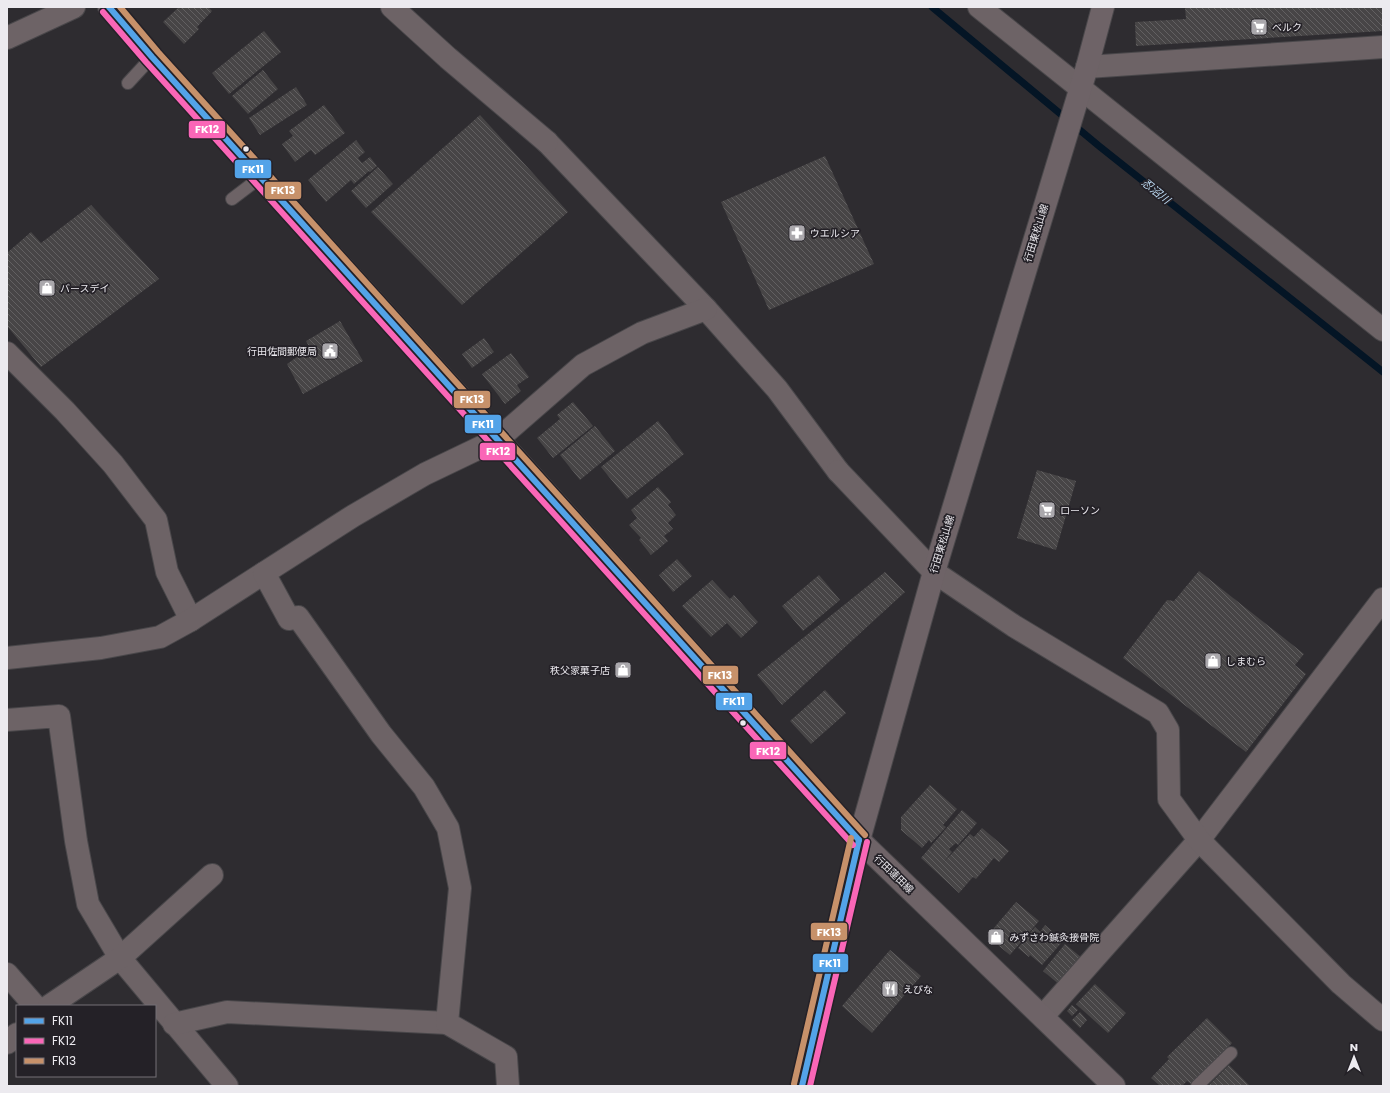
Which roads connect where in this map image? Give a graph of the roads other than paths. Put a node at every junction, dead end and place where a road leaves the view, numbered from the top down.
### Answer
1 (74, 7) edge
2 (109, 7) edge
3 (392, 7) edge
4 (979, 7) edge
5 (1103, 7) edge
6 (7, 38) edge
7 (1383, 47) edge
8 (152, 57) junction
9 (1087, 67) junction
10 (128, 83) dead end
11 (1080, 87) junction
12 (261, 177) junction
13 (232, 199) dead end
14 (706, 309) junction
15 (1383, 330) edge
16 (7, 353) edge
17 (498, 439) junction
18 (934, 572) junction
19 (264, 573) junction
20 (1383, 599) edge
21 (191, 620) junction
22 (7, 658) edge
23 (7, 720) edge
24 (859, 840) junction
25 (1199, 840) junction
26 (212, 875) dead end
27 (120, 958) junction
28 (7, 974) edge
29 (34, 1005) edge
30 (50, 1005) edge
31 (1043, 1016) junction
32 (1383, 1020) edge
33 (447, 1023) junction
34 (174, 1024) junction
35 (16, 1035) edge
36 (7, 1043) edge
37 (1231, 1053) dead end
38 (227, 1086) edge
39 (508, 1086) edge
40 (802, 1086) edge
41 (1114, 1086) edge
42 (1197, 1086) edge

1 - 6 street
2 - 8 main road, 行田蓮田線
3 - 14 street
4 - 11 street
5 - 9 main road, 行田東松山線
7 - 9 street
8 - 10 lane
8 - 12 main road, 行田蓮田線
9 - 11 main road, 行田東松山線
11 - 15 street
11 - 18 main road, 行田東松山線
12 - 13 lane
12 - 17 main road, 行田蓮田線
14 - 17 street
14 - 18 street
16 - 21 street
17 - 19 street
17 - 24 main road, 行田蓮田線
18 - 24 main road, 行田東松山線
18 - 25 street
19 - 21 street
19 - 33 street
20 - 25 street
21 - 22 street
23 - 27 street
24 - 31 main road, 行田蓮田線
24 - 40 main road, 行田東松山線
25 - 31 street
25 - 32 street
26 - 27 street
27 - 30 street
27 - 34 street
28 - 29 street
31 - 41 main road, 行田蓮田線
33 - 34 street
33 - 39 street
34 - 38 street
35 - 36 street
37 - 42 lane

